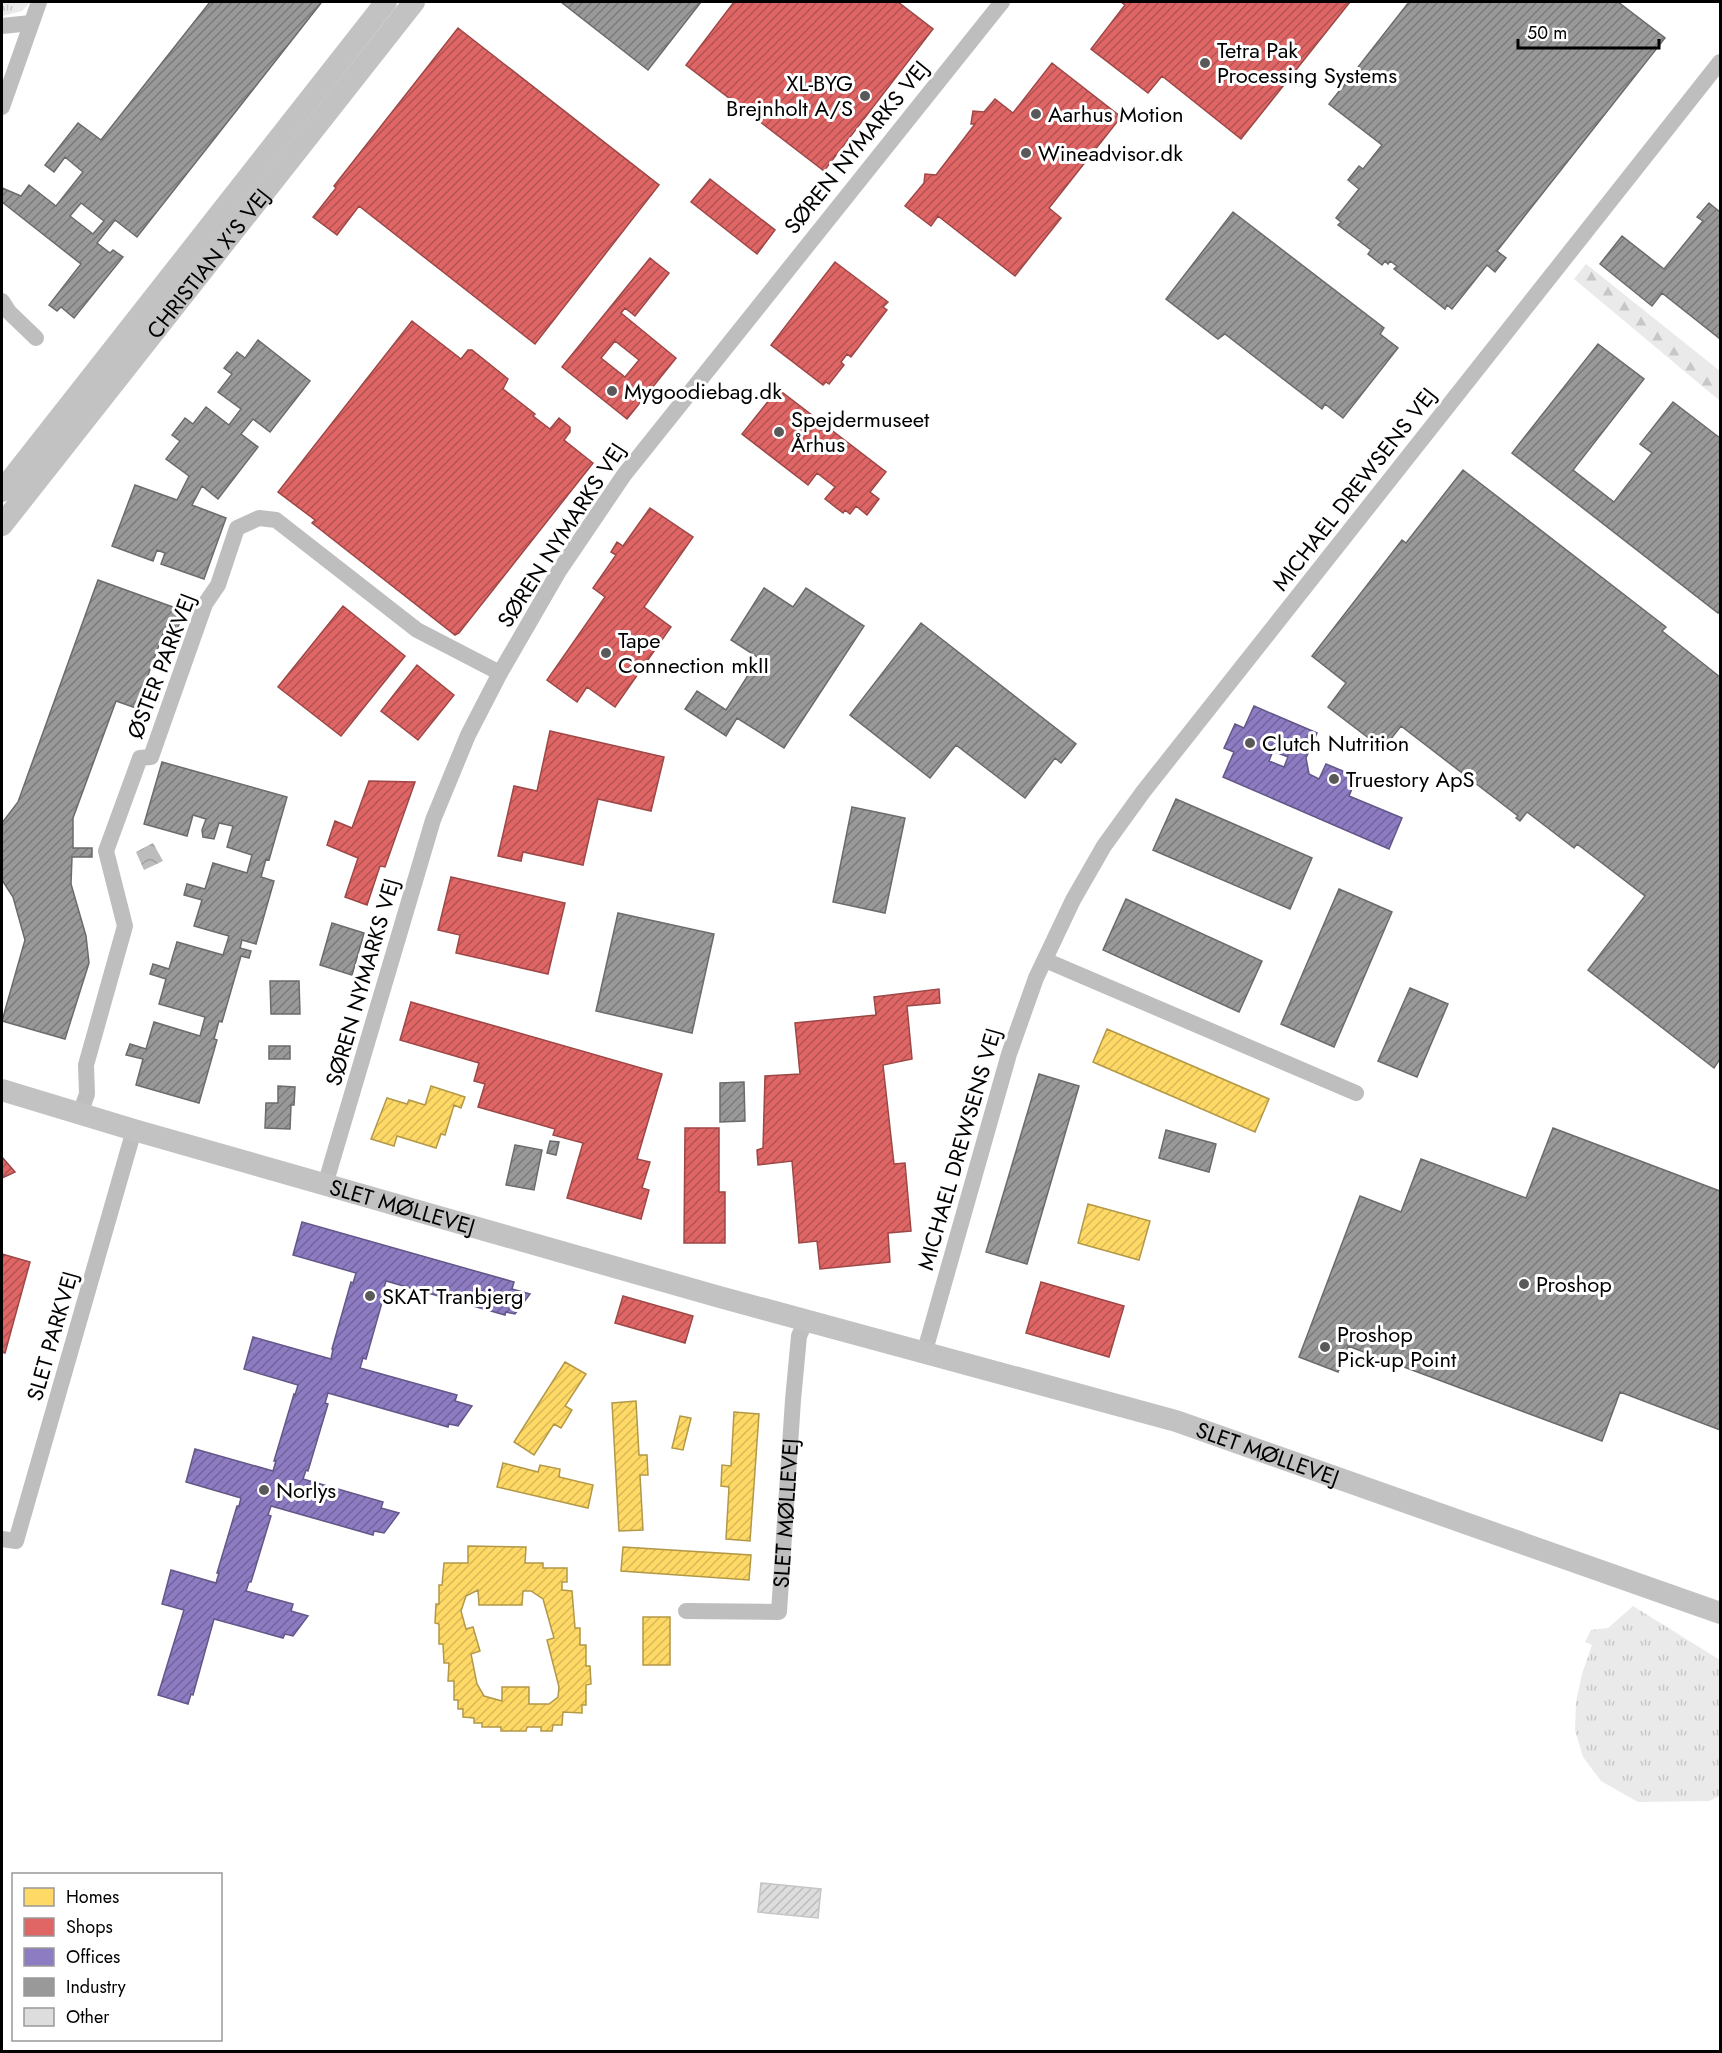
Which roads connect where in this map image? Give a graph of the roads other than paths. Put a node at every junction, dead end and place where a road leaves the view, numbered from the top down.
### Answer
1 (39, 2) edge
2 (386, 2) edge
3 (412, 2) edge
4 (1002, 2) edge
5 (31, 23) junction
6 (2, 26) edge
7 (1720, 62) edge
8 (2, 107) edge
9 (2, 301) edge
10 (36, 338) dead end
11 (2, 492) edge
12 (2, 525) edge
13 (500, 673) junction
14 (1045, 960) junction
15 (2, 1090) edge
16 (1356, 1094) dead end
17 (80, 1114) junction
18 (134, 1130) junction
19 (326, 1185) junction
20 (806, 1321) junction
21 (924, 1354) junction
22 (2, 1539) edge
23 (686, 1611) dead end
24 (1720, 1612) edge

1 - 5 street
2 - 11 street, CHRISTIAN X'S VEJ
3 - 12 street, CHRISTIAN X'S VEJ
4 - 13 street, SØREN NYMARKS VEJ
5 - 6 street
5 - 8 street
7 - 14 street, MICHAEL DREWSENS VEJ
9 - 10 street
13 - 17 street, ØSTER PARKVEJ
13 - 19 street, SØREN NYMARKS VEJ
14 - 16 street
14 - 21 street, MICHAEL DREWSENS VEJ
15 - 17 street, SLET MØLLEVEJ
17 - 18 street, SLET MØLLEVEJ
18 - 19 street, SLET MØLLEVEJ
18 - 22 street, SLET PARKVEJ
19 - 20 street, SLET MØLLEVEJ
20 - 21 street, SLET MØLLEVEJ
20 - 23 street, SLET MØLLEVEJ
21 - 24 street, SLET MØLLEVEJ

